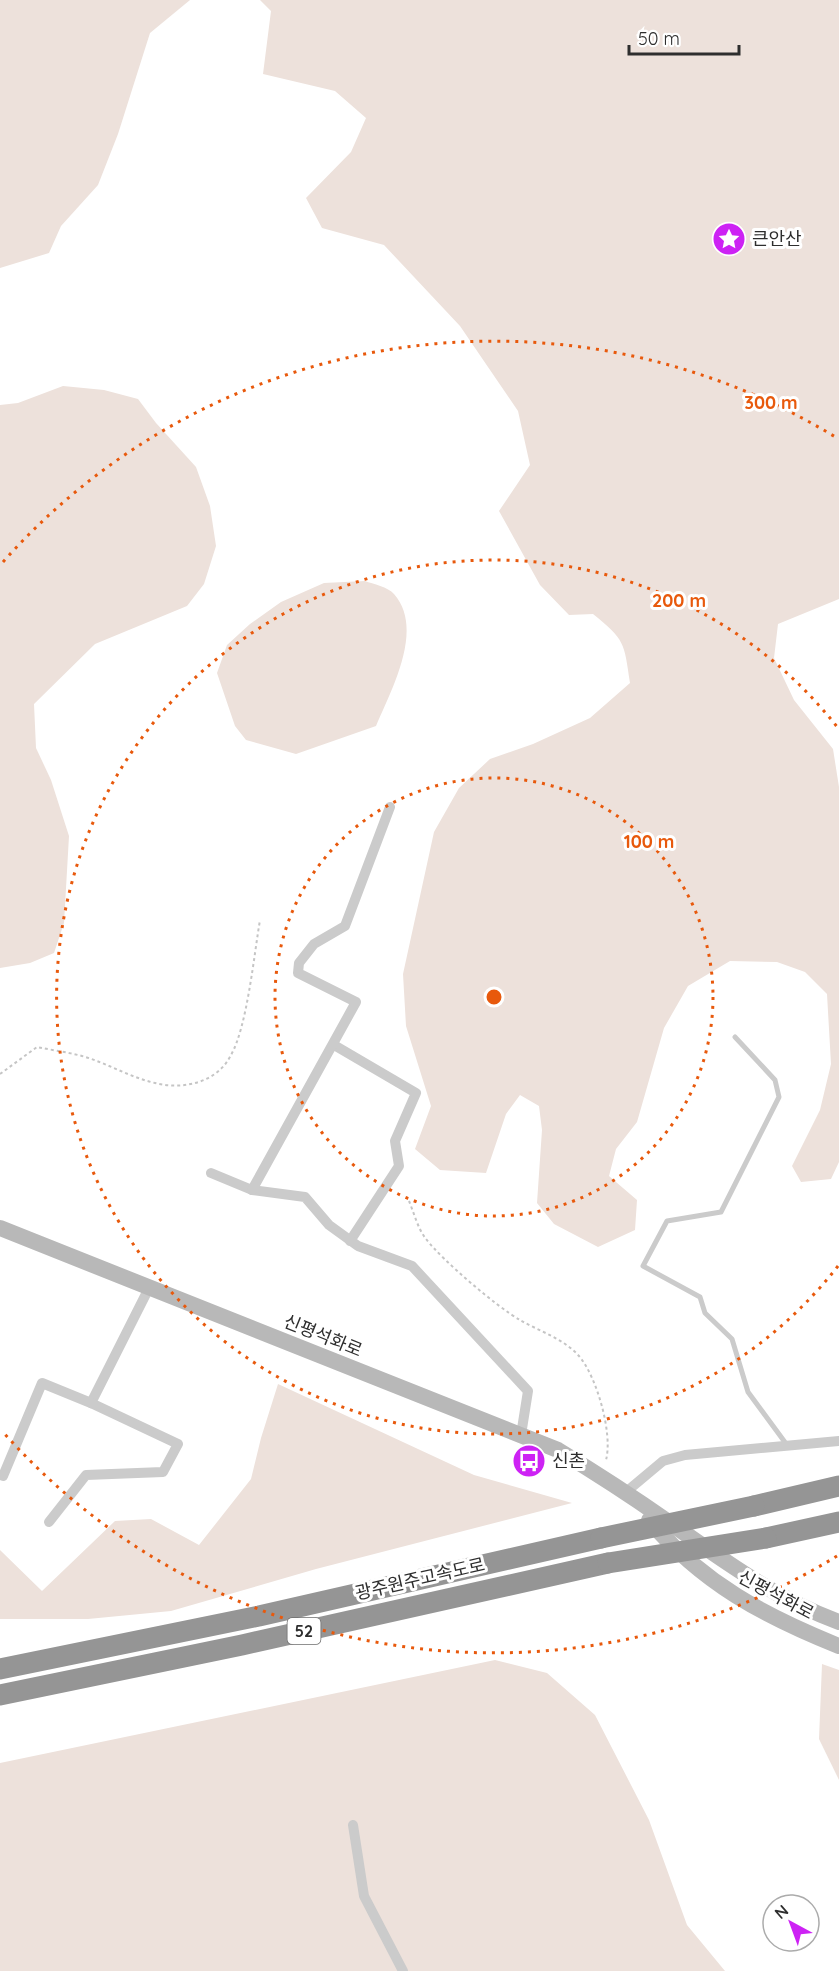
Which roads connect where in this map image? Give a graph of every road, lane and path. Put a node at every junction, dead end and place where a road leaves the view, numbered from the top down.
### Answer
1 (390, 807) dead end
2 (260, 920) dead end
3 (735, 1037) dead end
4 (334, 1045) junction
5 (0, 1074) edge
6 (211, 1173) dead end
7 (252, 1190) junction
8 (409, 1202) dead end
9 (0, 1228) edge
10 (350, 1241) junction
11 (150, 1288) junction
12 (91, 1403) junction
13 (521, 1435) junction
14 (839, 1441) edge
15 (788, 1446) junction
16 (606, 1463) dead end
17 (3, 1476) dead end
18 (839, 1486) edge
19 (626, 1492) junction
20 (49, 1522) dead end
21 (839, 1522) edge
22 (839, 1529) edge
23 (793, 1532) junction
24 (839, 1622) edge
25 (839, 1646) edge
26 (0, 1669) edge
27 (0, 1695) edge
28 (353, 1825) dead end
29 (403, 1971) edge

1 - 4 street
2 - 5 path
3 - 15 lane
4 - 7 street
4 - 10 street
6 - 7 street
7 - 10 street
8 - 16 path
9 - 11 main road, 신평석화로
10 - 13 street
11 - 12 street
11 - 13 main road, 신평석화로
12 - 17 street
12 - 20 street
13 - 19 main road, 신평석화로
14 - 15 street
15 - 19 street
18 - 26 highway, 광주원주고속도로 / 52, bridge
19 - 24 main road, 신평석화로
19 - 25 main road, 신평석화로
21 - 23 highway, 광주원주고속도로 / 52
22 - 23 highway
23 - 27 highway, 광주원주고속도로 / 52, bridge
28 - 29 street

